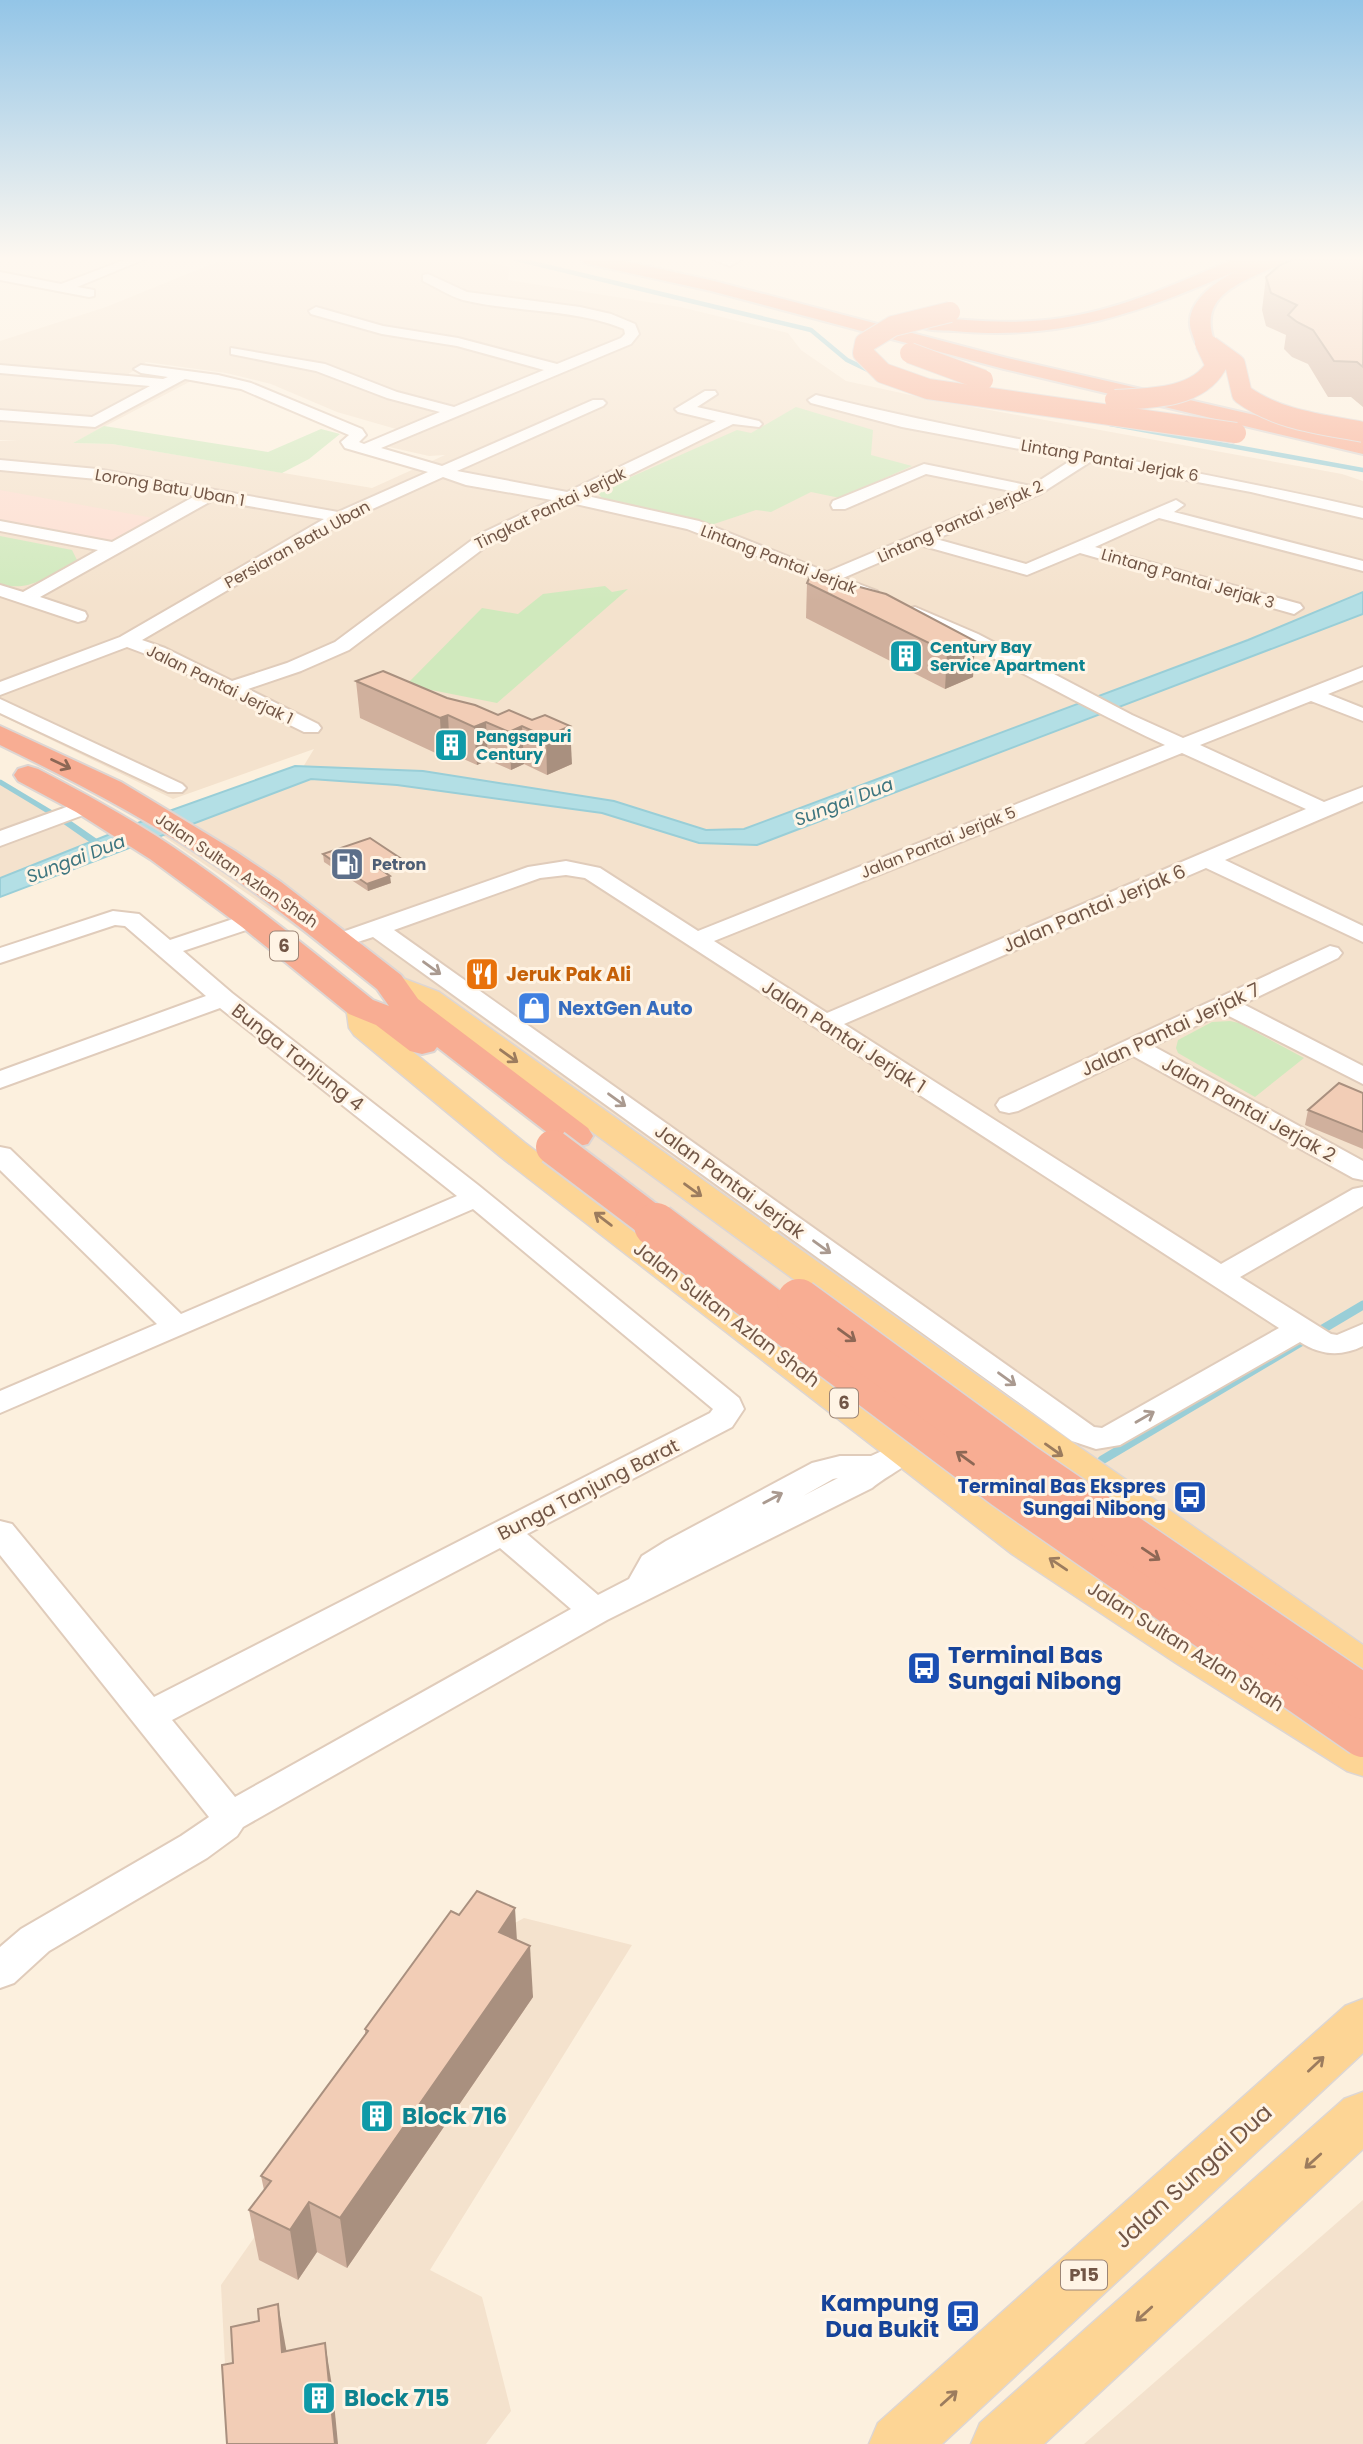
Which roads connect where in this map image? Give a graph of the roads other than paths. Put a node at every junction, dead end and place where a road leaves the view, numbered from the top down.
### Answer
1 (49, 373) edge
2 (176, 373) edge
3 (336, 373) edge
4 (548, 373) edge
5 (881, 373) edge
6 (967, 373) edge
7 (1047, 373) edge
8 (1094, 373) edge
9 (1121, 373) edge
10 (1213, 373) edge
11 (1237, 373) edge
12 (184, 374) junction
13 (168, 383) junction
14 (710, 394) dead end
15 (816, 400) dead end
16 (598, 403) dead end
17 (452, 411) junction
18 (0, 415) edge
19 (730, 420) junction
20 (754, 424) dead end
21 (1363, 426) edge
22 (1363, 435) edge
23 (1363, 447) edge
24 (365, 449) junction
25 (1088, 456) junction
26 (1363, 456) edge
27 (4, 467) edge
28 (442, 472) junction
29 (1034, 491) junction
30 (211, 494) junction
31 (572, 497) junction
32 (839, 505) dead end
33 (1176, 505) dead end
34 (1158, 513) junction
35 (1363, 513) edge
36 (340, 517) junction
37 (0, 526) edge
38 (922, 540) junction
39 (114, 548) junction
40 (1081, 548) junction
41 (1363, 566) edge
42 (827, 578) junction
43 (0, 590) edge
44 (26, 598) junction
45 (1294, 608) dead end
46 (78, 615) dead end
47 (127, 641) junction
48 (1363, 673) edge
49 (231, 688) junction
50 (0, 689) edge
51 (1311, 694) junction
52 (0, 705) edge
53 (1363, 715) edge
54 (311, 728) dead end
55 (0, 734) edge
56 (1181, 745) junction
57 (0, 760) edge
58 (175, 788) dead end
59 (1363, 793) edge
60 (1325, 810) junction
61 (67, 814) junction
62 (0, 839) edge
63 (1207, 860) junction
64 (253, 920) junction
65 (376, 928) junction
66 (1363, 935) edge
67 (695, 940) junction
68 (339, 941) junction
69 (166, 949) junction
70 (1330, 953) dead end
71 (0, 956) edge
72 (389, 982) junction
73 (223, 998) junction
74 (1223, 1003) junction
75 (361, 1007) junction
76 (825, 1023) junction
77 (1135, 1046) junction
78 (1363, 1076) edge
79 (0, 1080) edge
80 (1009, 1105) dead end
81 (564, 1141) junction
82 (0, 1155) edge
83 (1363, 1172) edge
84 (1363, 1195) edge
85 (476, 1198) junction
86 (1219, 1277) junction
87 (177, 1327) junction
88 (1363, 1333) edge
89 (1310, 1335) junction
90 (0, 1404) edge
91 (892, 1458) junction
92 (0, 1532) edge
93 (505, 1533) junction
94 (1219, 1564) junction
95 (594, 1611) junction
96 (1133, 1615) junction
97 (1363, 1667) edge
98 (1363, 1697) edge
99 (148, 1716) junction
100 (1363, 1735) edge
101 (1363, 1759) edge
102 (230, 1817) junction
103 (0, 1971) edge
104 (1363, 2021) edge
105 (1363, 2115) edge
106 (899, 2444) edge
107 (1001, 2444) edge

1 - 13 street
2 - 12 street
3 - 17 street
4 - 17 street
5 - 26 highway, bridge
6 - 10 highway, bridge
7 - 23 highway
8 - 22 highway
9 - 21 highway
11 - 22 highway, bridge
12 - 13 street
12 - 24 street
13 - 18 street
14 - 19 street
15 - 25 street, Lintang Pantai Jerjak 6
16 - 28 street, Persiaran Batu Uban
17 - 24 street
19 - 20 street
19 - 31 street, Tingkat Pantai Jerjak
24 - 28 street, Lintang Pantai Jerjak
25 - 29 street, Lintang Pantai Jerjak 2
25 - 35 street, Lintang Pantai Jerjak 6
27 - 30 street, Lorong Batu Uban 1
28 - 31 street, Lintang Pantai Jerjak
28 - 36 street, Persiaran Batu Uban
29 - 32 street
29 - 38 street, Lintang Pantai Jerjak 2
30 - 36 street, Lorong Batu Uban 1
30 - 39 street
31 - 42 street, Lintang Pantai Jerjak
31 - 49 street, Tingkat Pantai Jerjak
33 - 34 street, Lintang Pantai Jerjak 3
34 - 40 street, Lintang Pantai Jerjak 3
34 - 41 street
36 - 47 street, Persiaran Batu Uban
37 - 39 street
38 - 40 street, Lintang Pantai Jerjak 3
38 - 42 street, Lintang Pantai Jerjak 2
39 - 44 street
40 - 45 street, Lintang Pantai Jerjak 3
42 - 56 street, Lintang Pantai Jerjak
43 - 44 street
44 - 46 street
47 - 49 street, Jalan Pantai Jerjak 1
47 - 50 street, Persiaran Batu Uban
48 - 51 street, Jalan Pantai Jerjak 5
49 - 54 street, Jalan Pantai Jerjak 1
51 - 53 street
51 - 56 street, Jalan Pantai Jerjak 5
52 - 58 street
55 -> 68 highway, Jalan Sultan Azlan Shah / 6
56 - 60 street, Lintang Pantai Jerjak
56 - 67 street, Jalan Pantai Jerjak 5
57 - 61 highway, Jalan Sultan Azlan Shah / 6
59 - 60 street, Jalan Pantai Jerjak 6
60 - 63 street, Jalan Pantai Jerjak 6
61 - 62 street
61 - 64 highway, Jalan Sultan Azlan Shah / 6
63 - 66 street
63 - 76 street, Jalan Pantai Jerjak 6
64 - 69 street
64 - 75 highway, Jalan Sultan Azlan Shah / 6
65 - 67 street, Jalan Pantai Jerjak 1
65 - 68 street, Jalan Pantai Jerjak 1
65 -> 89 street, Jalan Pantai Jerjak
67 - 76 street, Jalan Pantai Jerjak 1
68 - 72 highway, Jalan Sultan Azlan Shah / 6
69 - 71 street, Bunga Tanjung 4
69 - 73 street, Bunga Tanjung 4
70 - 74 street, Jalan Pantai Jerjak 7
72 - 81 highway, Jalan Sultan Azlan Shah / 6
72 -> 94 main road, Jalan Sultan Azlan Shah / 6
73 - 79 street
73 - 85 street, Bunga Tanjung 4
74 - 77 street, Jalan Pantai Jerjak 7
74 - 78 street
75 - 81 highway, Jalan Sultan Azlan Shah / 6
91 -> 75 main road, Jalan Sultan Azlan Shah / 6
76 - 86 street, Jalan Pantai Jerjak 1
77 - 80 street, Jalan Pantai Jerjak 7
77 - 83 street, Jalan Pantai Jerjak 2
81 -> 98 highway, Jalan Sultan Azlan Shah / 6, bridge
100 -> 81 highway, Jalan Sultan Azlan Shah / 6, bridge
82 - 87 street
84 - 86 street
85 - 87 street
85 - 93 street, Bunga Tanjung Barat
86 - 89 street, Jalan Pantai Jerjak 1
87 - 90 street
88 - 89 street
91 - 95 street
96 -> 91 main road, Jalan Sultan Azlan Shah / 6
92 - 99 street
93 - 95 street
93 - 99 street, Bunga Tanjung Barat
94 - 96 main road
94 - 97 main road, Jalan Sultan Azlan Shah / 6
95 - 102 street
96 - 101 main road, Jalan Sultan Azlan Shah / 6
99 - 102 street
102 - 103 street
106 -> 104 main road, Jalan Sungai Dua / P15
105 -> 107 main road

